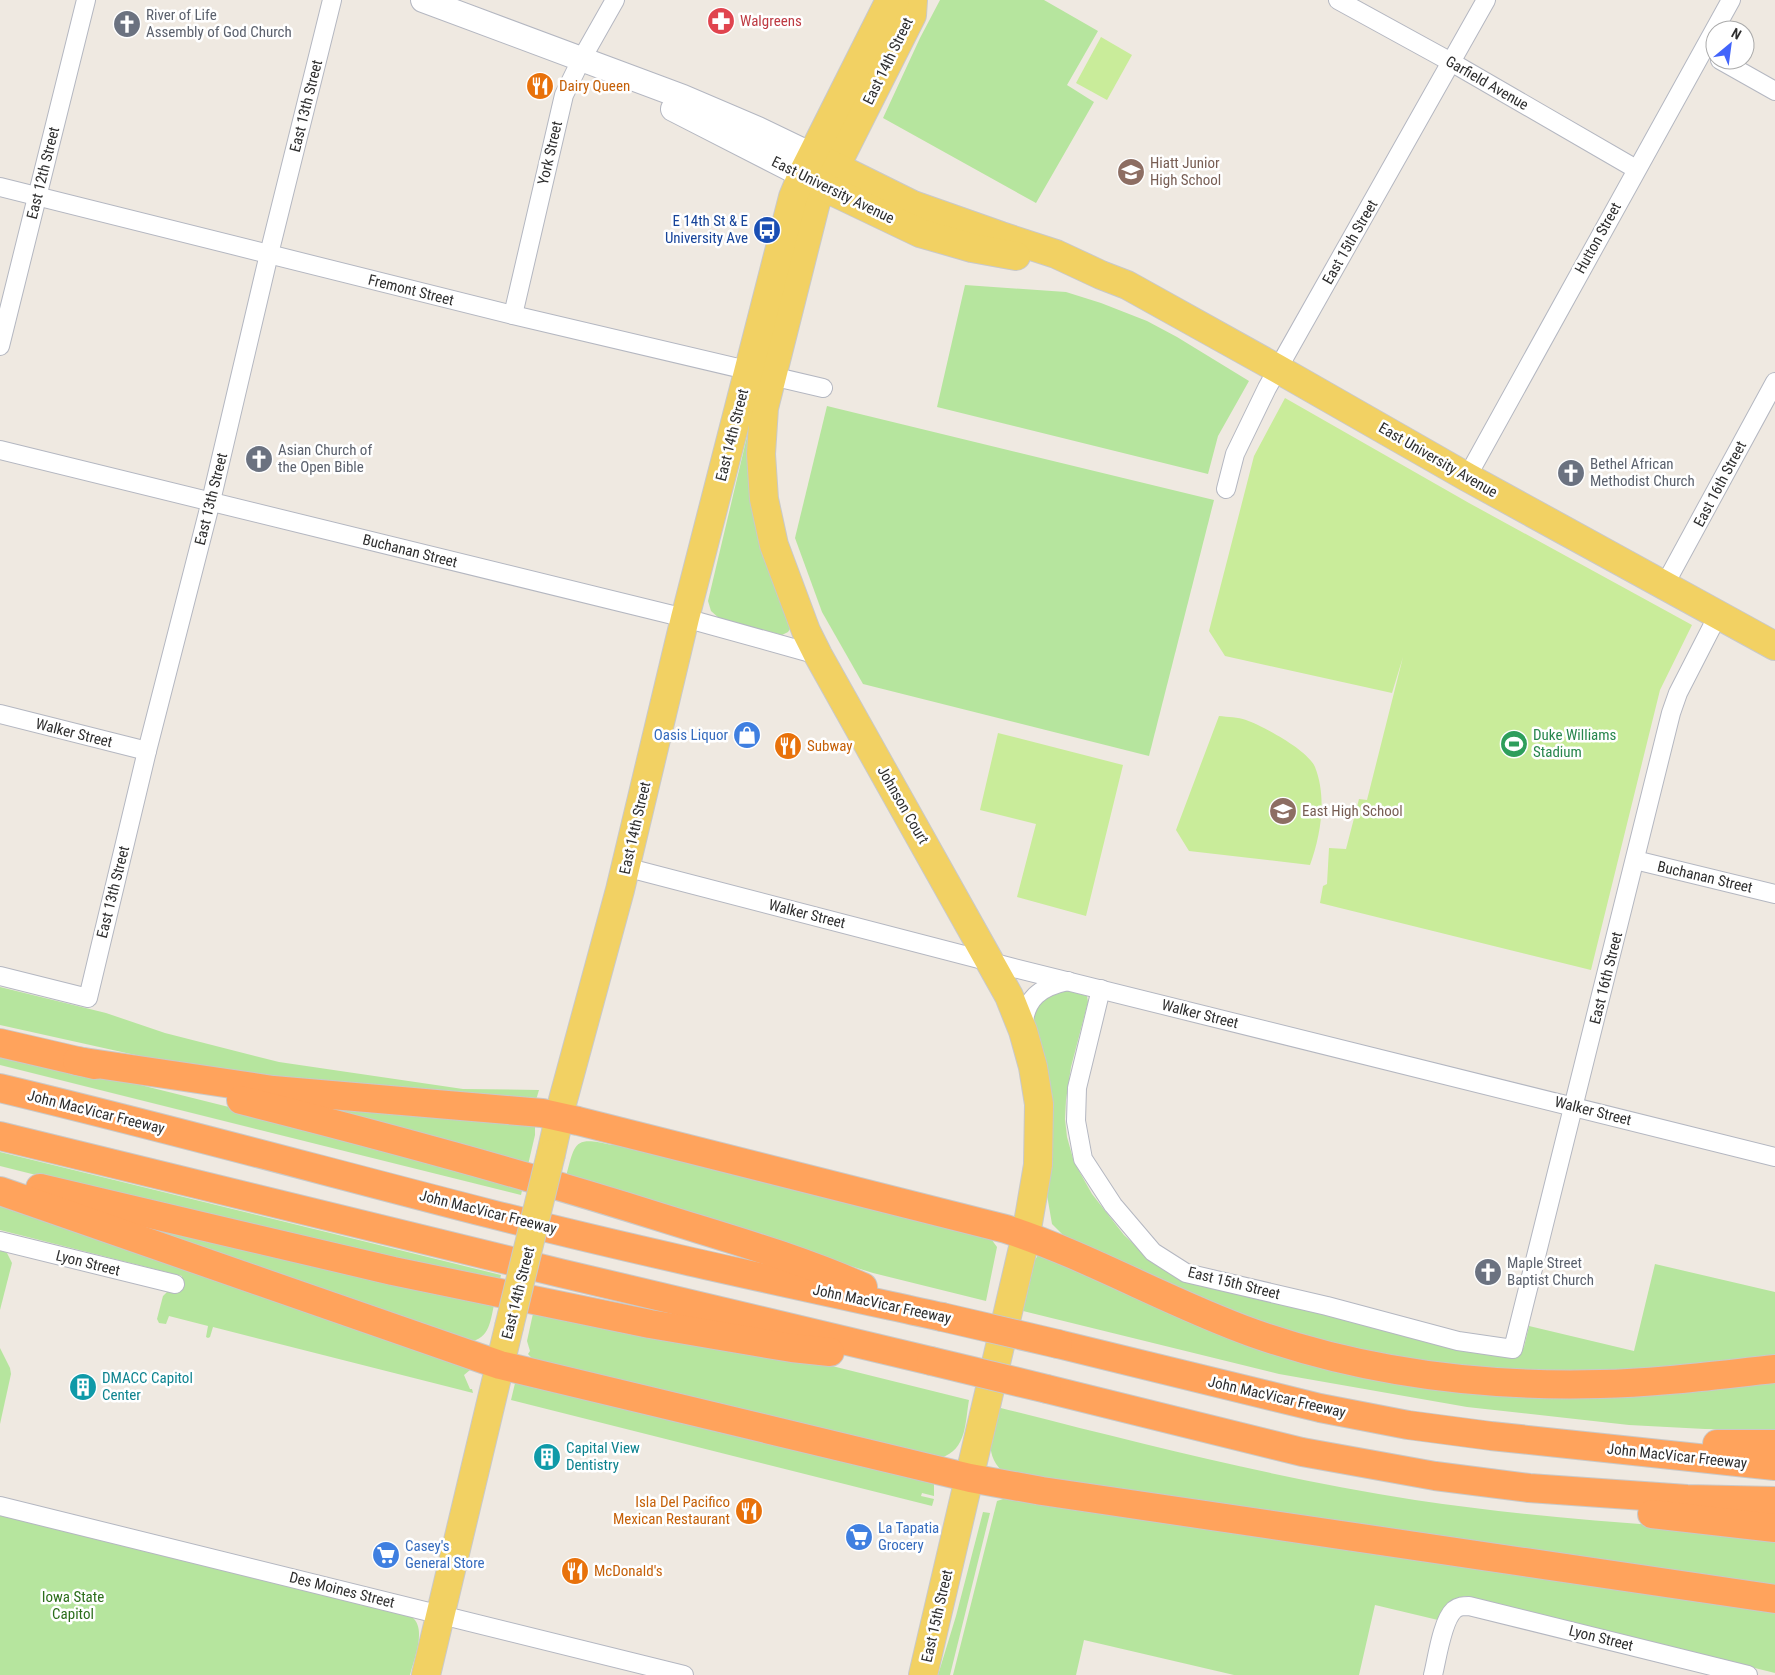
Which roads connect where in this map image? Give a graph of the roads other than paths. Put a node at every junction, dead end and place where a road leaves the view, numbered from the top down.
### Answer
1 (86, 0) edge
2 (423, 0) edge
3 (615, 0) edge
4 (895, 0) edge
5 (913, 0) edge
6 (1338, 0) edge
7 (1486, 0) edge
8 (1730, 0) edge
9 (328, 1) edge
10 (1722, 20) edge
11 (581, 60) junction
12 (1705, 60) edge
13 (1451, 62) junction
14 (1738, 70) edge
15 (1775, 91) edge
16 (1636, 169) junction
17 (818, 171) junction
18 (0, 187) edge
19 (37, 197) junction
20 (269, 254) junction
21 (513, 315) junction
22 (0, 346) edge
23 (1278, 369) junction
24 (760, 372) junction
25 (1775, 382) edge
26 (823, 388) dead end
27 (0, 450) edge
28 (1467, 477) junction
29 (1226, 489) dead end
30 (211, 501) junction
31 (1664, 586) junction
32 (1718, 615) junction
33 (685, 618) junction
34 (1775, 646) edge
35 (818, 655) junction
36 (0, 714) edge
37 (147, 751) junction
38 (1635, 860) junction
39 (625, 868) junction
40 (1775, 894) edge
41 (992, 962) junction
42 (0, 976) edge
43 (1068, 981) junction
44 (1101, 989) junction
45 (1023, 1031) junction
46 (0, 1043) edge
47 (77, 1061) junction
48 (0, 1088) edge
49 (1574, 1107) junction
50 (560, 1117) junction
51 (0, 1136) edge
52 (1775, 1157) edge
53 (0, 1179) edge
54 (0, 1191) edge
55 (1026, 1235) junction
56 (0, 1241) edge
57 (175, 1284) dead end
58 (932, 1315) junction
59 (1513, 1349) joint
60 (931, 1362) junction
61 (500, 1365) junction
62 (1775, 1369) edge
63 (1534, 1441) junction
64 (1775, 1444) edge
65 (1775, 1466) edge
66 (970, 1478) junction
67 (1529, 1488) junction
68 (1775, 1501) edge
69 (0, 1506) edge
70 (1775, 1528) edge
71 (1775, 1600) edge
72 (441, 1614) junction
73 (426, 1675) edge
74 (684, 1675) edge
75 (923, 1675) edge
76 (1433, 1675) edge
77 (1748, 1675) edge

1 - 19 street, East 12th Street
2 - 11 main road, East University Avenue
3 - 11 street, York Street
4 - 17 main road, East 14th Street
5 - 17 main road, East 14th Street
6 - 13 street, Garfield Avenue
7 - 13 street, East 15th Street
8 - 10 street, Hutton Street
9 - 20 street, East 13th Street
11 - 17 main road, East University Avenue
11 - 21 street, York Street
12 - 16 street, Hutton Street
13 - 16 street, Garfield Avenue
13 - 23 street, East 15th Street
14 - 15 street
16 - 28 street, Hutton Street
17 - 23 main road, East University Avenue
17 - 24 main road, East 14th Street
18 - 19 street, Fremont Street
19 - 20 street, Fremont Street
19 - 22 street, East 12th Street
20 - 21 street, Fremont Street
20 - 30 street, East 13th Street
21 - 24 street, Fremont Street
23 - 28 main road, East University Avenue
23 - 29 street, East 15th Street
24 - 26 street, Fremont Street
24 - 33 main road, East 14th Street
24 - 35 main road, Johnson Court
25 - 31 street, East 16th Street
27 - 30 street, Buchanan Street
28 - 31 main road, East University Avenue
30 - 33 street, Buchanan Street
30 - 37 street, East 13th Street
31 - 32 main road, East University Avenue
32 - 34 main road, East University Avenue
32 - 38 street, East 16th Street
33 - 35 street, Buchanan Street
33 - 39 main road, East 14th Street
35 - 41 main road, Johnson Court
36 - 37 street, Walker Street
37 - 42 street, East 13th Street
38 - 40 street, Buchanan Street
38 - 49 street, East 16th Street
39 - 41 street, Walker Street
39 - 50 main road, East 14th Street
41 - 43 street, Walker Street
41 - 45 main road, Johnson Court
43 - 44 street, Walker Street
43 - 45 street
44 - 49 street, Walker Street
44 - 59 street, East 15th Street
45 - 55 main road, Johnson Court
46 - 47 highway
47 - 50 highway
47 - 58 highway
48 - 58 highway, John MacVicar Freeway
49 - 52 street, Walker Street
49 - 59 street, East 16th Street
50 - 55 highway
50 - 61 main road, East 14th Street, bridge
51 - 60 highway
53 - 60 highway
54 - 61 highway
55 - 62 highway
55 - 66 main road, East 15th Street
56 - 57 street, Lyon Street
58 - 63 highway, John MacVicar Freeway, bridge
60 - 67 highway, bridge
61 - 66 highway
61 - 72 main road, East 14th Street
63 - 64 highway
63 - 65 highway, John MacVicar Freeway
66 - 71 highway
66 - 75 main road, East 15th Street
67 - 68 highway
67 - 70 highway
69 - 72 street, Des Moines Street
72 - 73 main road, East 14th Street
72 - 74 street, Des Moines Street
76 - 77 street, Lyon Street

